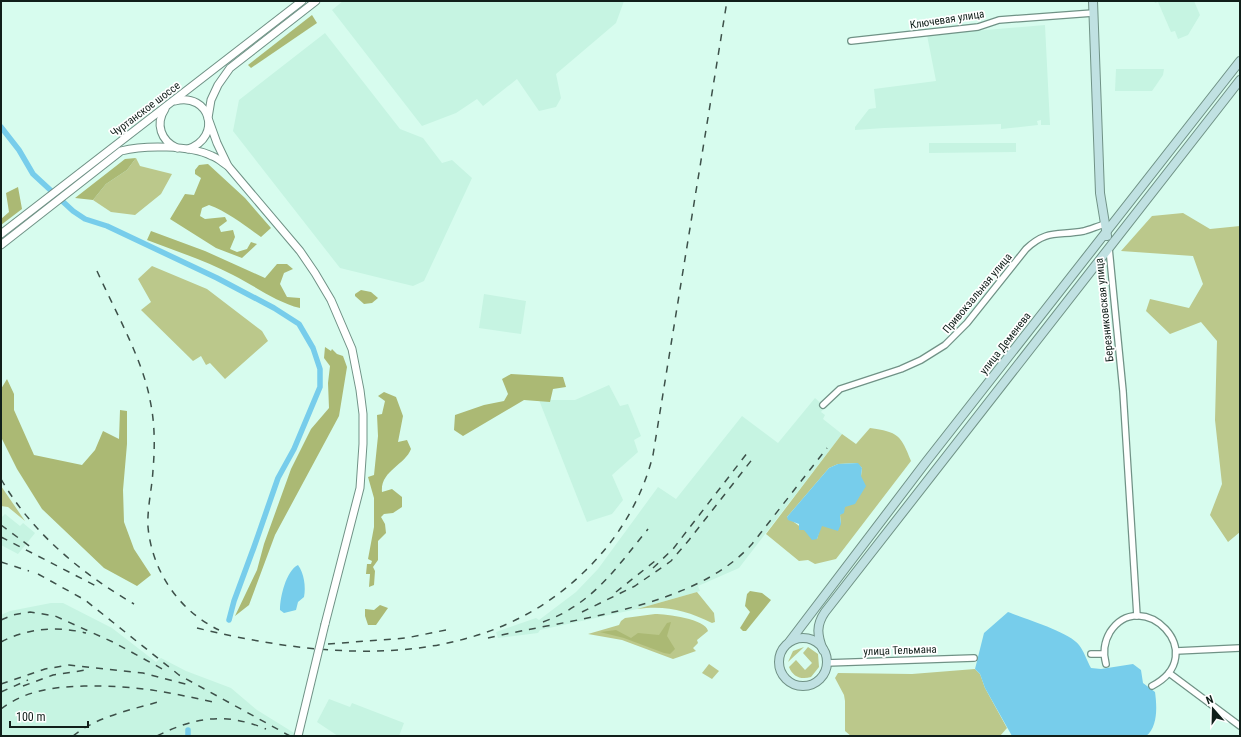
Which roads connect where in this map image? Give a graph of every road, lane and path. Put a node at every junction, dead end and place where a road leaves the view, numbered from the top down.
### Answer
1 (302, 1) edge
2 (316, 1) edge
3 (1093, 1) edge
4 (1093, 13) junction
5 (851, 41) dead end
6 (1240, 61) edge
7 (1240, 80) edge
8 (170, 104) junction
9 (208, 118) junction
10 (179, 148) junction
11 (228, 166) junction
12 (1105, 224) junction
13 (1106, 232) junction
14 (1, 234) edge
15 (1, 245) edge
16 (1109, 247) junction
17 (823, 405) dead end
18 (1137, 616) junction
19 (790, 641) junction
20 (1240, 648) edge
21 (823, 650) junction
22 (1176, 651) junction
23 (1091, 654) dead end
24 (1104, 654) junction
25 (974, 658) dead end
26 (826, 662) junction
27 (1106, 664) dead end
28 (1169, 673) junction
29 (1152, 686) dead end
30 (1240, 726) edge
31 (298, 736) edge

1 - 8 street, Чуртанское шоссе
2 - 9 street
3 - 4 main road, Березниковская улица
4 - 5 street, Ключевая улица
4 - 12 main road, Березниковская улица
6 - 13 main road, улица Деменева
7 - 16 main road, улица Деменева
8 - 9 street
8 - 10 street
8 - 14 street, Чуртанское шоссе
9 - 10 street
9 - 11 street
10 - 11 street, Чуртанское шоссе
10 - 15 street, Чуртанское шоссе
11 - 31 street, bridge
12 - 13 main road, Березниковская улица
12 - 17 street, Привокзальная улица
13 - 16 main road, Березниковская улица
13 - 19 main road, улица Деменева
16 - 18 street, Березниковская улица
16 - 21 main road, улица Деменева
18 - 22 street
18 - 24 street
19 - 21 main road
19 - 26 main road
20 - 22 street
21 - 26 main road
22 - 28 street
23 - 24 street
24 - 27 street
25 - 26 street, улица Тельмана
28 - 29 street
28 - 30 street

